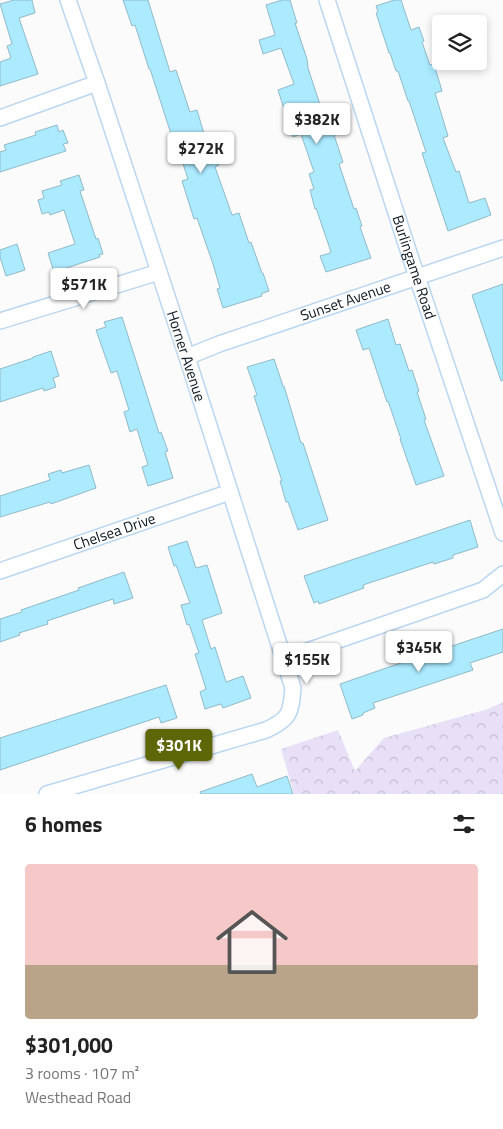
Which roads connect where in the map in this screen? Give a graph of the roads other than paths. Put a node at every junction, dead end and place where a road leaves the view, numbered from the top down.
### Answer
1 (68, 0) edge
2 (327, 0) edge
3 (97, 83) junction
4 (0, 118) edge
5 (503, 248) edge
6 (159, 272) junction
7 (418, 278) junction
8 (0, 321) edge
9 (187, 357) junction
10 (230, 492) junction
11 (503, 533) edge
12 (0, 570) edge
13 (503, 574) edge
14 (284, 659) junction
15 (56, 793) edge

1 - 3 street, Horner Avenue
2 - 7 street, Burlingame Road
3 - 4 street
3 - 6 street, Horner Avenue
5 - 7 street, Sunset Avenue
6 - 8 street
6 - 9 street, Horner Avenue
7 - 9 street, Sunset Avenue
7 - 11 street, Burlingame Road
9 - 10 street, Horner Avenue
10 - 12 street, Chelsea Drive
10 - 14 street, Horner Avenue
13 - 14 street
14 - 15 street, Horner Avenue

